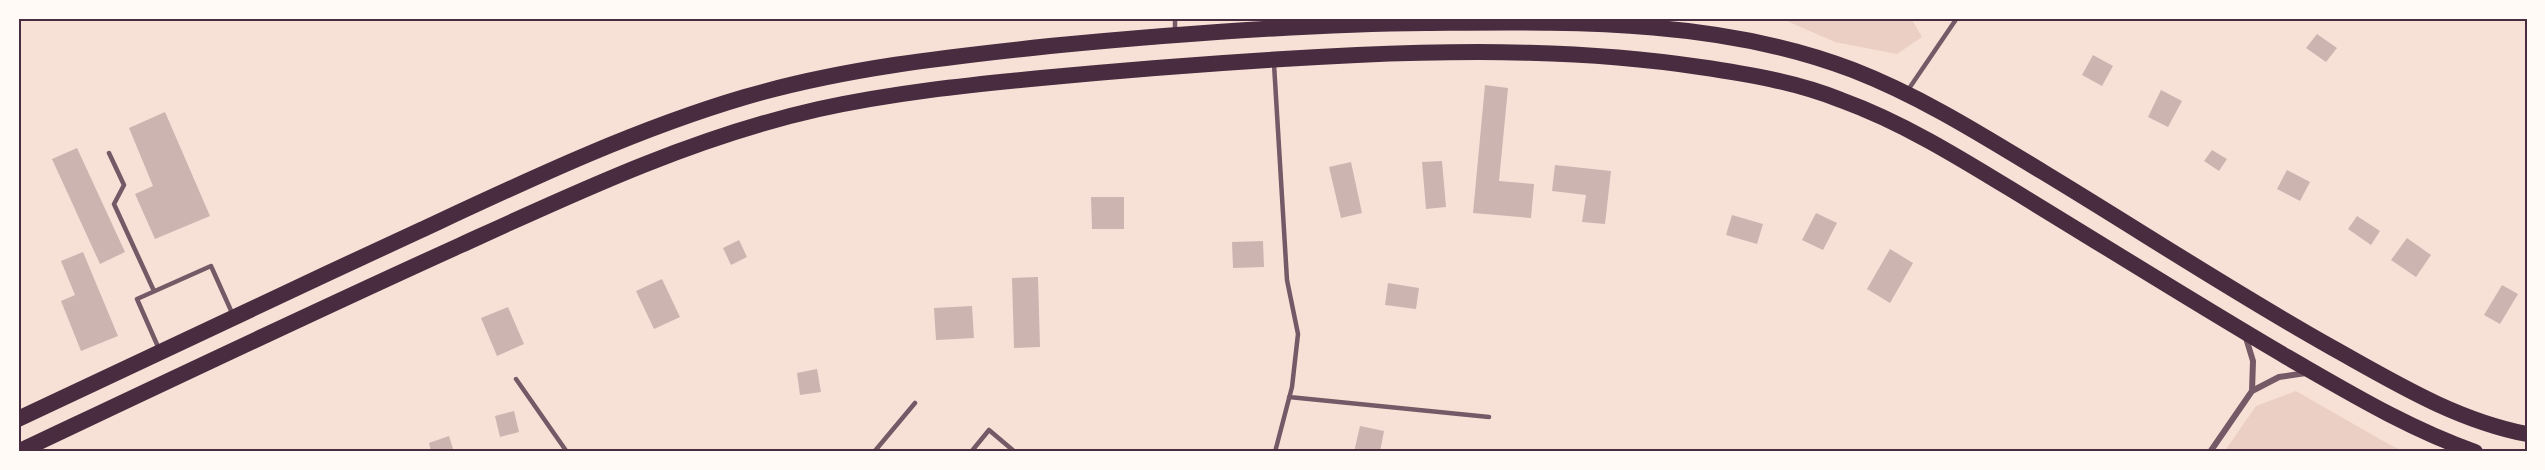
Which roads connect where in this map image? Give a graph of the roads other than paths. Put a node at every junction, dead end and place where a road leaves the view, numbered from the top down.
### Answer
1 (1958, 18) edge
2 (1175, 26) edge
3 (1274, 59) junction
4 (1905, 94) junction
5 (109, 153) dead end
6 (154, 291) junction
7 (235, 318) junction
8 (2244, 332) junction
9 (161, 352) junction
10 (2313, 372) junction
11 (516, 379) dead end
12 (2252, 391) junction
13 (1289, 397) junction
14 (915, 403) dead end
15 (1490, 417) dead end
16 (18, 419) edge
17 (2527, 435) edge
18 (18, 452) edge
19 (567, 452) edge
20 (874, 452) edge
21 (971, 452) edge
22 (1015, 452) edge
23 (1275, 452) edge
24 (2210, 452) edge
25 (2475, 452) edge

1 - 4 lane
2 - 4 highway
2 - 7 highway
3 - 8 highway
3 - 13 lane
3 - 18 highway
4 - 17 highway
5 - 6 lane
6 - 7 lane
6 - 9 lane
7 - 9 highway
8 - 10 highway
8 - 12 street
9 - 16 highway
10 - 12 street
10 - 25 highway
11 - 19 lane
12 - 24 street
13 - 15 lane
13 - 23 lane
14 - 20 lane
21 - 22 lane

